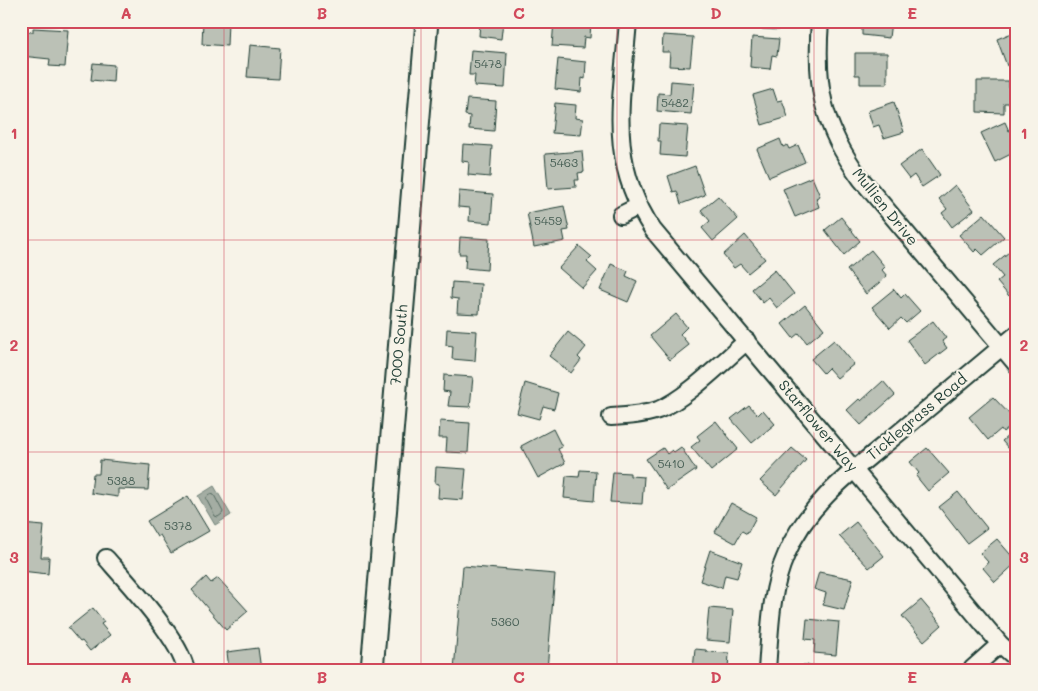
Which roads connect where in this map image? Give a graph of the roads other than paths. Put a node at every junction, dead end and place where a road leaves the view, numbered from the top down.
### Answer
1 (427, 21) edge
2 (628, 21) edge
3 (820, 21) edge
4 (639, 206) junction
5 (621, 215) dead end
6 (1017, 334) edge
7 (747, 341) junction
8 (1002, 347) junction
9 (1017, 365) edge
10 (612, 417) dead end
11 (855, 470) junction
12 (106, 558) dead end
13 (1000, 644) junction
14 (1017, 660) edge
15 (972, 669) edge
16 (186, 670) edge
17 (372, 670) edge
18 (766, 670) edge

1 - 17 street, 7000 South
2 - 4 street, Starflower Way
3 - 8 street, Mullien Drive
4 - 5 street
4 - 7 street, Starflower Way
6 - 8 street, Ticklegrass Road
7 - 10 street
7 - 11 street, Starflower Way
8 - 9 street, Mullien Drive
8 - 11 street, Ticklegrass Road
11 - 13 street, Starflower Way
11 - 18 street, Ticklegrass Road
12 - 16 street
13 - 14 street, Starflower Way
13 - 15 street

